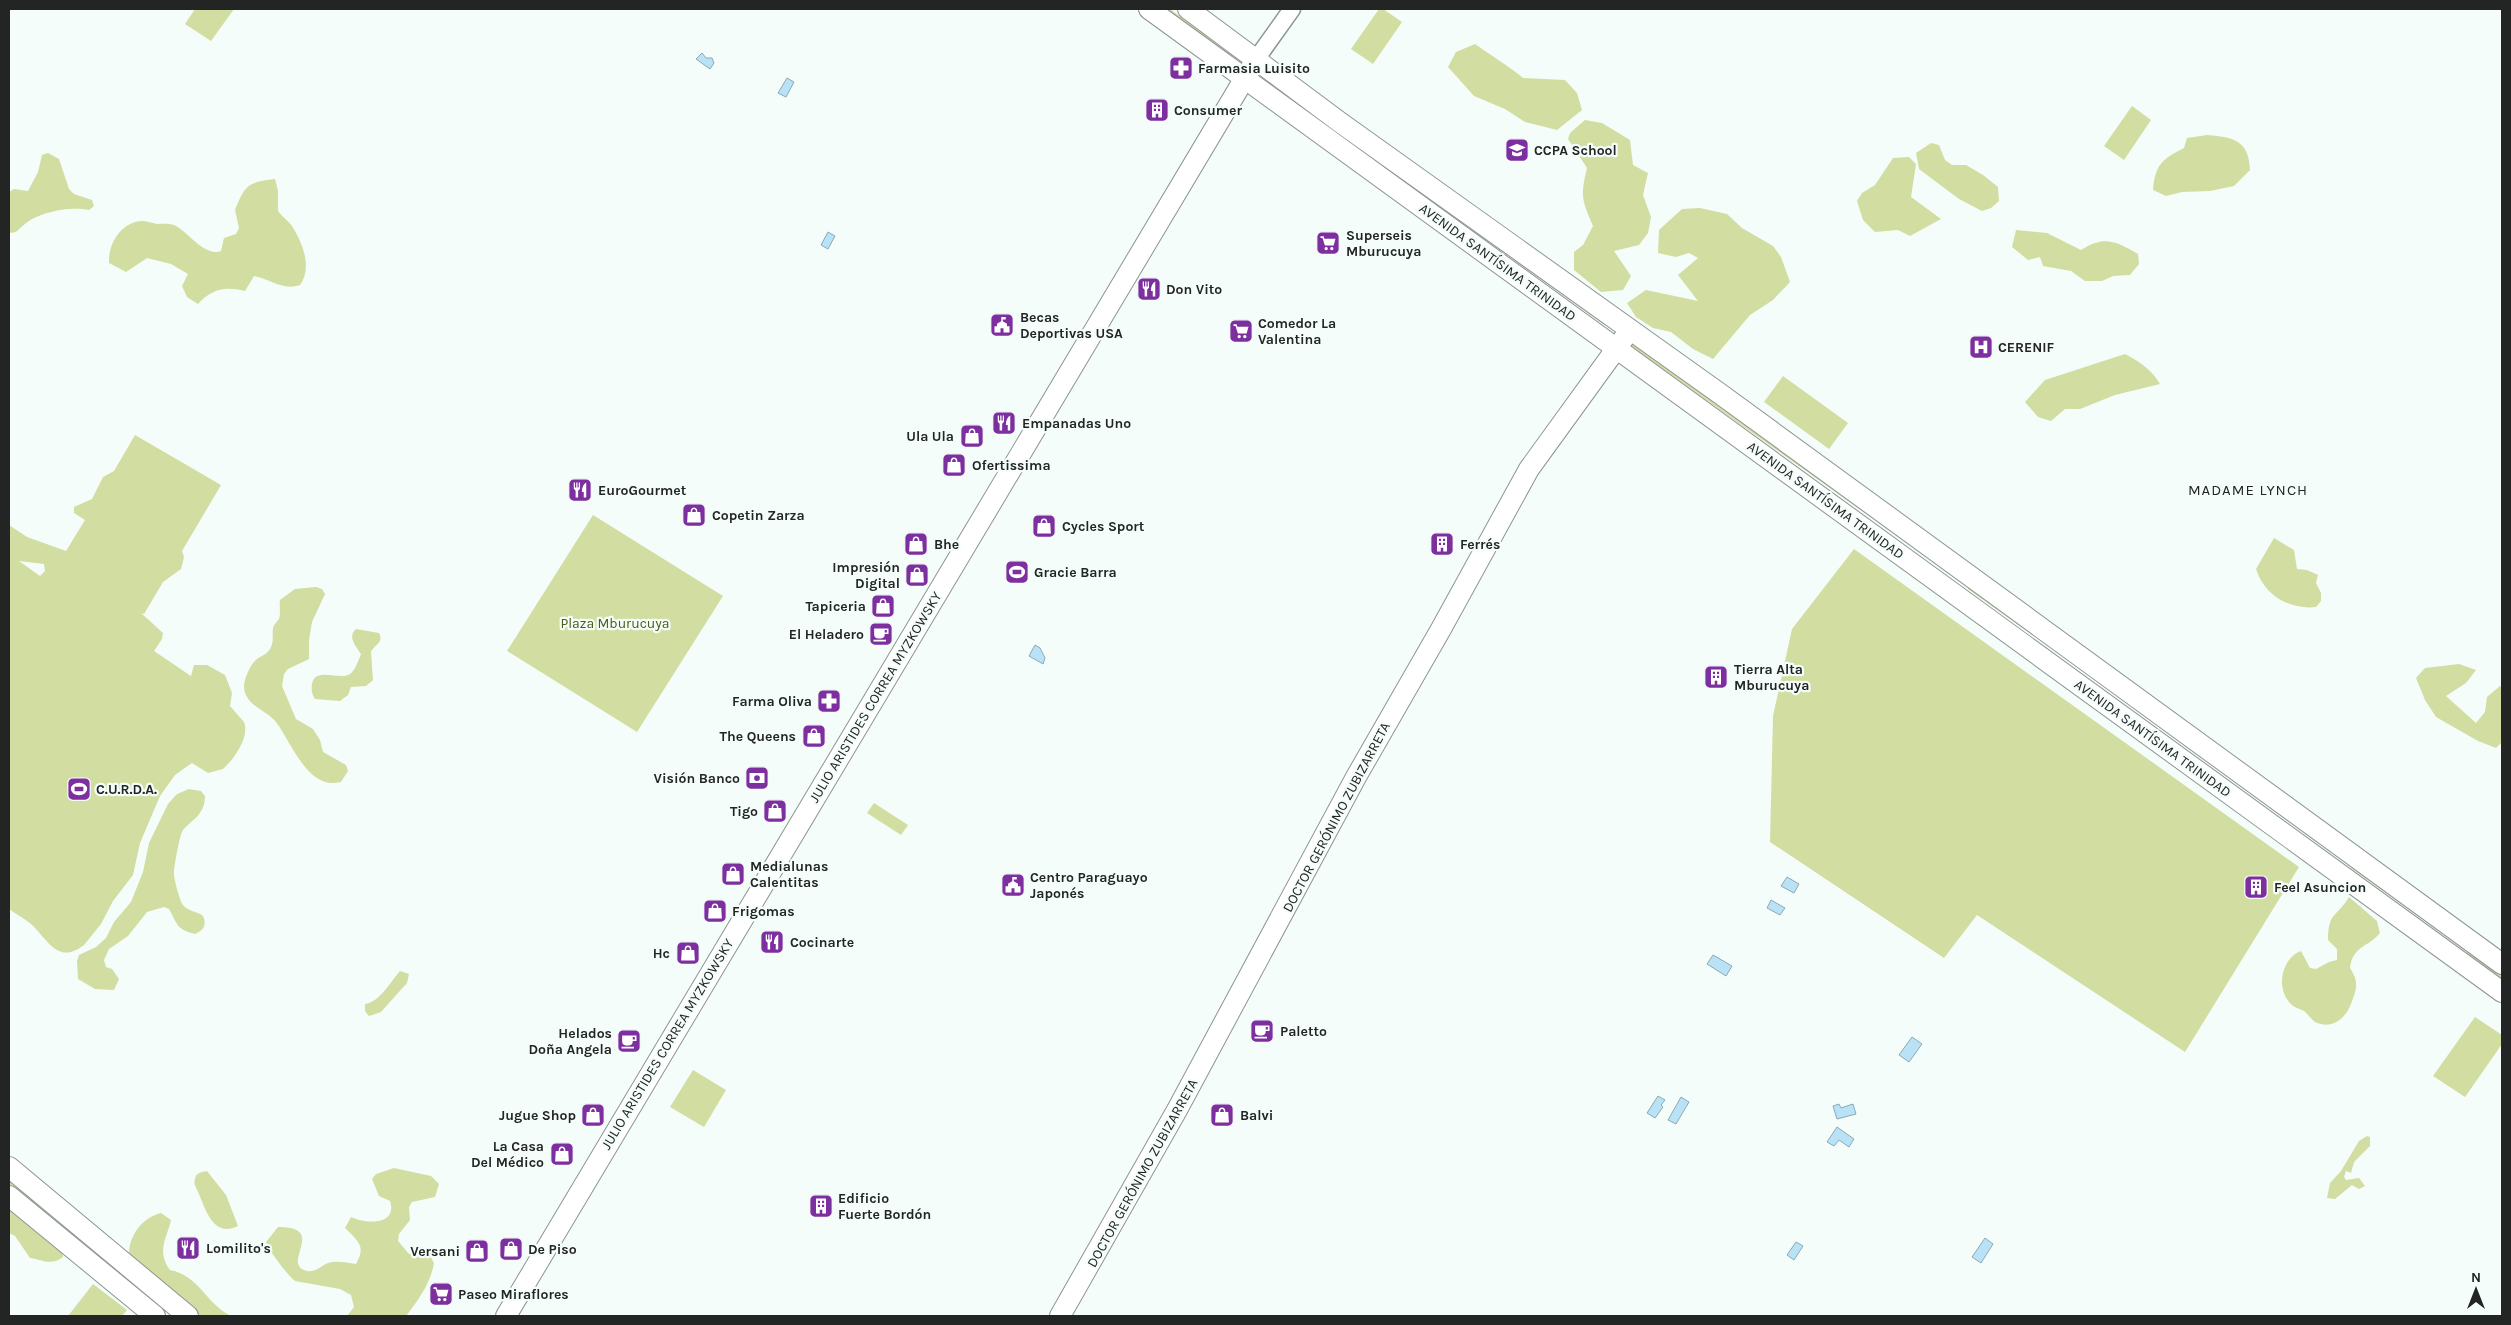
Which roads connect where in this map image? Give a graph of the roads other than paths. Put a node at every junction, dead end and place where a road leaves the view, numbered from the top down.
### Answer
1 (1149, 9) edge
2 (1188, 9) edge
3 (1292, 9) edge
4 (1257, 58) junction
5 (1244, 77) junction
6 (1630, 329) junction
7 (1618, 348) junction
8 (2502, 964) edge
9 (2502, 992) edge
10 (9, 1166) edge
11 (9, 1196) edge
12 (155, 1316) edge
13 (188, 1316) edge
14 (506, 1316) edge
15 (1060, 1316) edge

1 - 5 main road, AVENIDA SANTÍSIMA TRINIDAD
2 - 4 main road, AVENIDA SANTÍSIMA TRINIDAD
3 - 4 street
4 - 5 main road, JULIO ARISTIDES CORREA MYZKOWSKY
4 - 6 main road, AVENIDA SANTÍSIMA TRINIDAD
5 - 7 main road, AVENIDA SANTÍSIMA TRINIDAD
5 - 14 main road, JULIO ARISTIDES CORREA MYZKOWSKY
6 - 7 main road, DOCTOR GERÓNIMO ZUBIZARRETA
6 - 8 main road, AVENIDA SANTÍSIMA TRINIDAD
7 - 9 main road, AVENIDA SANTÍSIMA TRINIDAD
7 - 15 main road, DOCTOR GERÓNIMO ZUBIZARRETA
10 - 13 main road
11 - 12 main road

